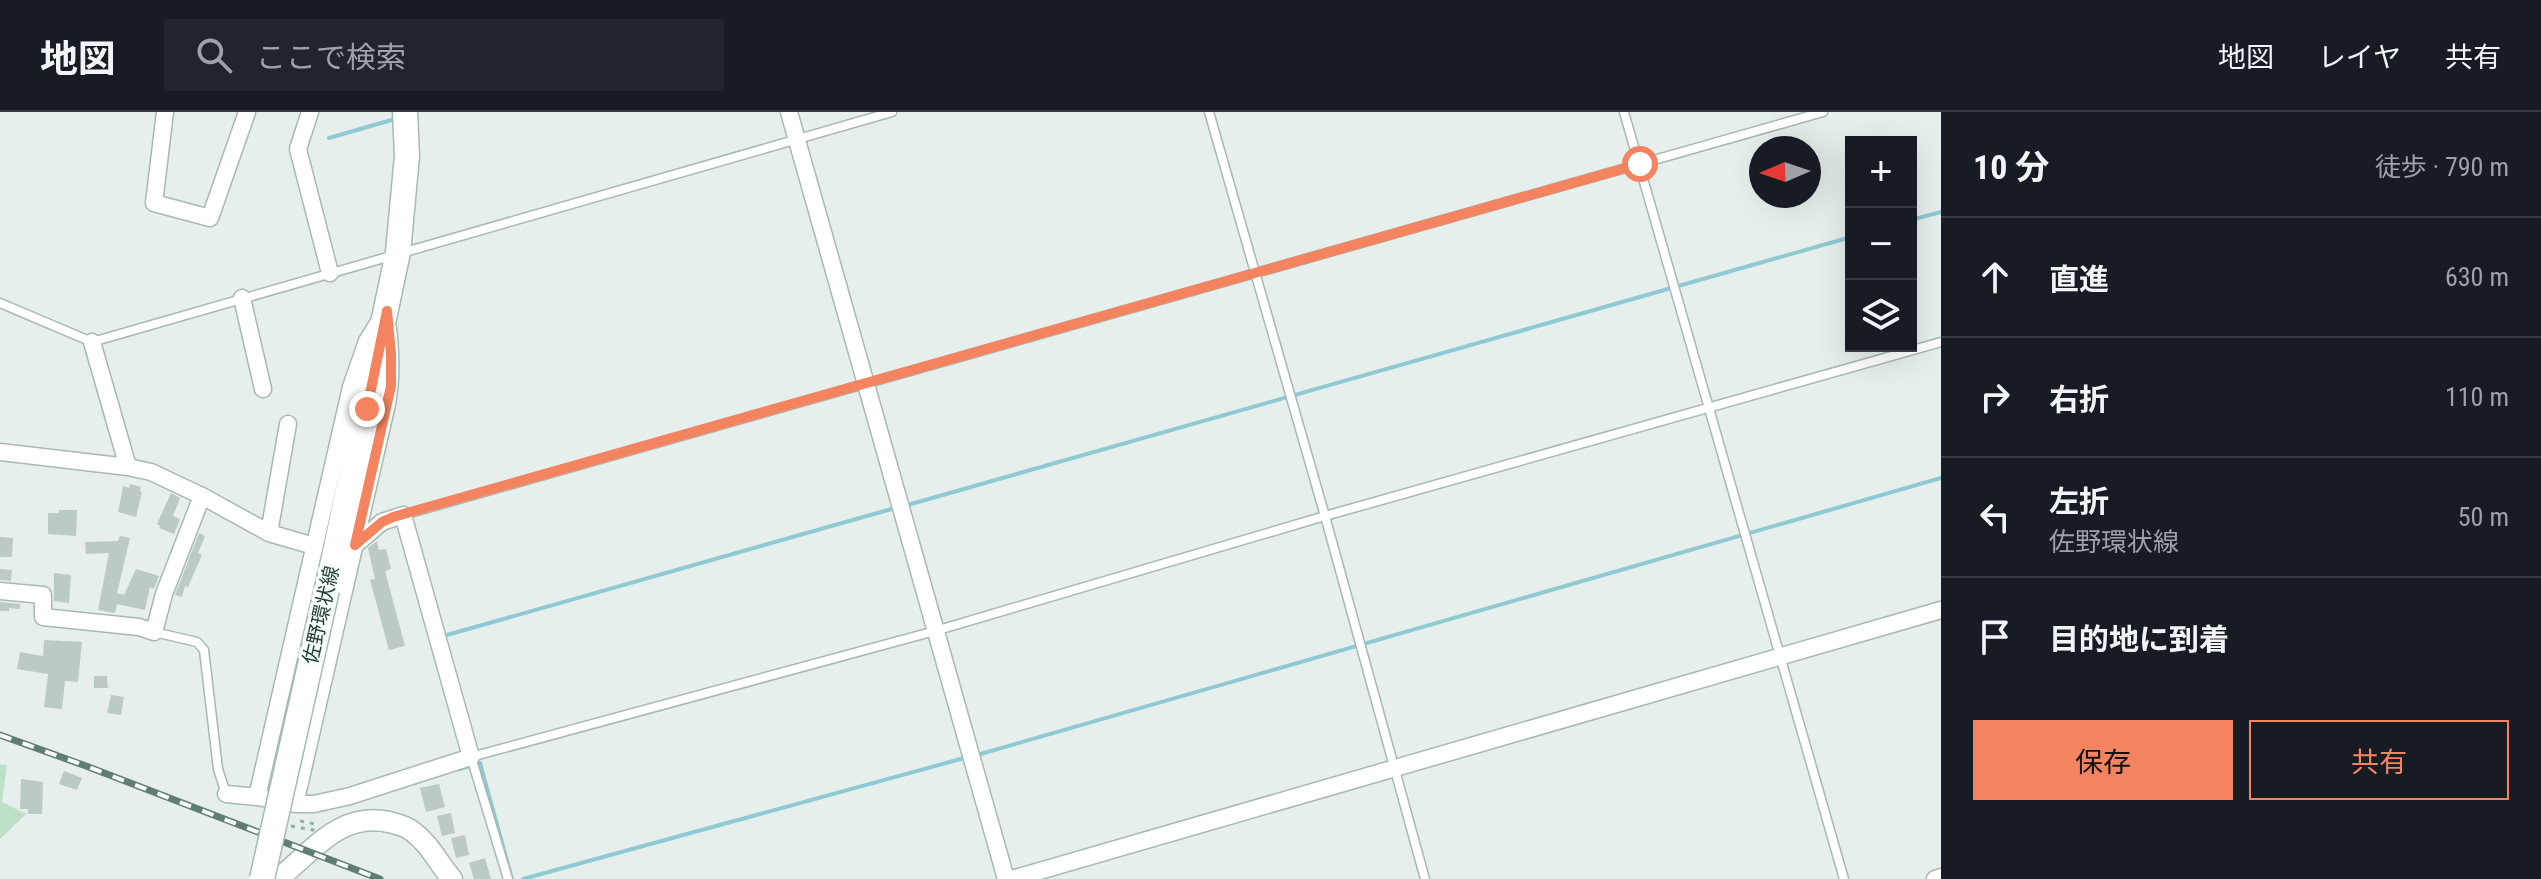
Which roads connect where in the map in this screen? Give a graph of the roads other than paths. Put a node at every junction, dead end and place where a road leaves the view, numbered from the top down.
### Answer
1 (165, 112) edge
2 (247, 112) edge
3 (310, 112) edge
4 (405, 112) edge
5 (789, 112) edge
6 (892, 112) edge
7 (1209, 112) edge
8 (1624, 112) edge
9 (1823, 112) edge
10 (797, 139) junction
11 (1640, 164) junction
12 (398, 252) junction
13 (330, 273) junction
14 (1255, 274) junction
15 (242, 298) junction
16 (0, 303) edge
17 (387, 311) junction
18 (92, 342) junction
19 (1941, 342) edge
20 (867, 385) junction
21 (263, 389) dead end
22 (1709, 410) junction
23 (288, 424) dead end
24 (0, 452) edge
25 (128, 467) junction
26 (202, 496) junction
27 (403, 515) junction
28 (1325, 516) junction
29 (269, 533) junction
30 (317, 546) junction
31 (351, 547) junction
32 (0, 591) edge
33 (1941, 610) edge
34 (935, 631) junction
35 (154, 632) junction
36 (291, 653) junction
37 (1780, 656) junction
38 (326, 663) junction
39 (471, 757) junction
40 (1394, 769) junction
41 (226, 794) joint
42 (350, 796) junction
43 (257, 797) junction
44 (290, 811) junction
45 (356, 820) junction
46 (262, 879) edge
47 (279, 879) edge
48 (452, 879) edge
49 (508, 879) edge
50 (1006, 879) edge
51 (1012, 879) edge
52 (1425, 879) edge
53 (1844, 879) edge

1 - 2 street
3 - 13 street
4 - 12 main road, 佐野環状線
5 - 10 street
6 - 10 lane
7 - 14 lane
8 - 11 lane
9 - 11 lane
10 - 12 lane
10 - 20 street
11 - 14 lane
11 - 22 lane
12 - 13 lane
12 - 17 main road, 佐野環状線
13 - 15 lane
14 - 20 lane
14 - 28 lane
15 - 18 lane
15 - 21 street
16 - 18 lane
17 - 30 street
17 - 31 street
17 - 46 main road, 佐野環状線, bridge
18 - 25 street
19 - 22 lane
20 - 27 lane
20 - 34 street
22 - 28 lane
22 - 37 lane
23 - 29 street
24 - 25 street
25 - 26 street
26 - 29 street
26 - 35 street
27 - 31 street
27 - 39 street
28 - 34 lane
28 - 40 lane
29 - 30 street
30 - 36 street
31 - 38 street
32 - 35 street
33 - 37 street
34 - 39 lane
34 - 50 street
35 - 41 lane
36 - 38 lane
36 - 43 street
37 - 40 street
37 - 53 lane
38 - 44 street
39 - 42 street
39 - 49 lane
40 - 51 street
40 - 52 lane
41 - 43 street
42 - 44 street
42 - 45 street
43 - 44 street
45 - 47 street
45 - 48 street

